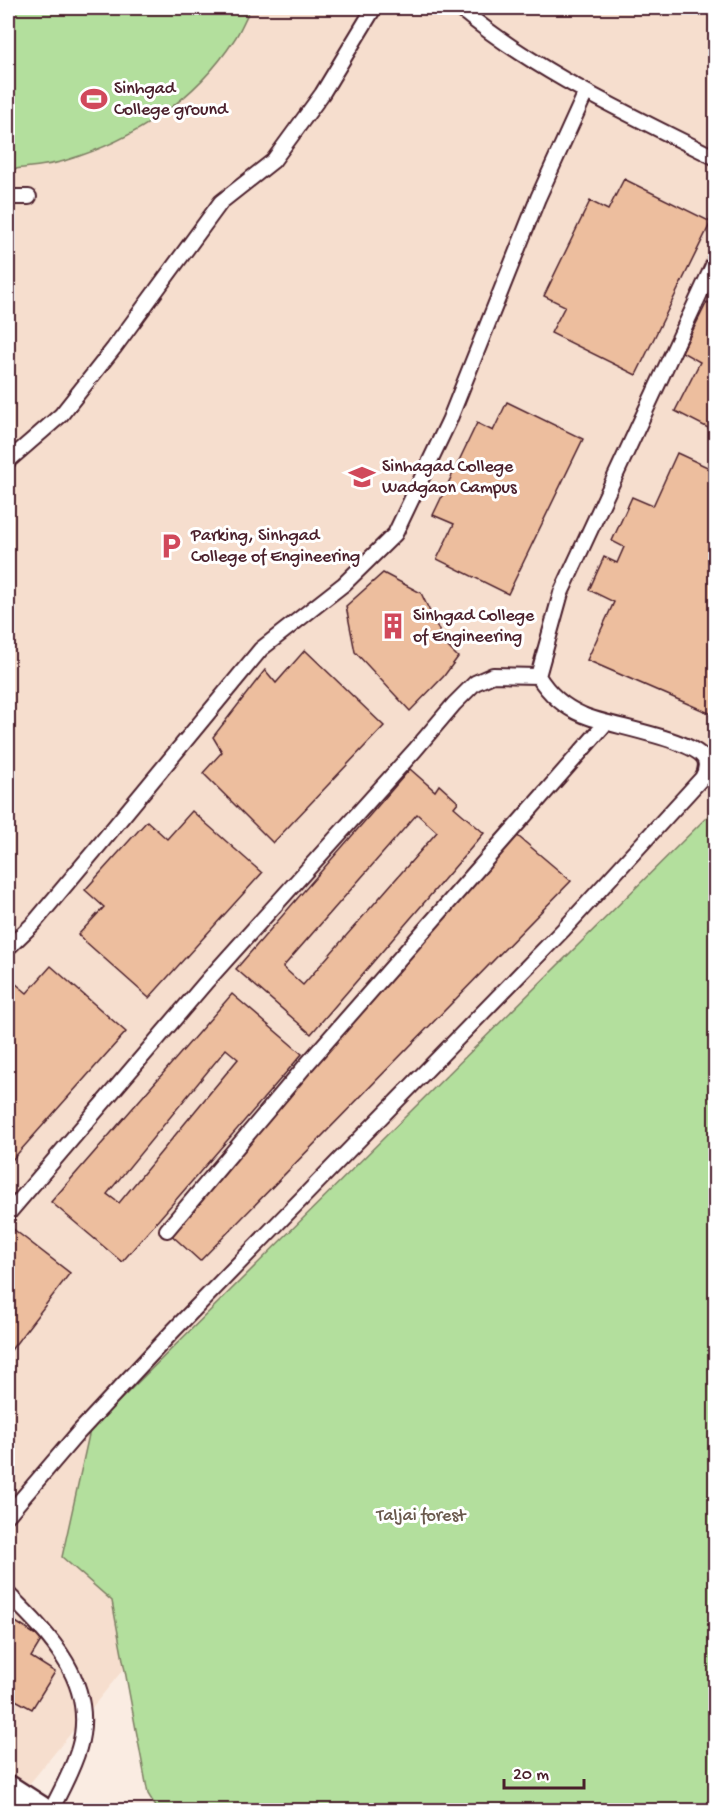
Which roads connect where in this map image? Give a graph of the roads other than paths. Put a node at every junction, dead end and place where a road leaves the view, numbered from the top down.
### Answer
1 (374, 8) edge
2 (461, 8) edge
3 (586, 92) junction
4 (716, 158) edge
5 (8, 197) edge
6 (29, 197) dead end
7 (716, 259) edge
8 (8, 460) edge
9 (538, 676) junction
10 (606, 723) junction
11 (8, 948) edge
12 (10, 1204) edge
13 (167, 1230) dead end
14 (8, 1515) edge
15 (8, 1594) edge
16 (8, 1790) edge
17 (39, 1810) edge
18 (51, 1810) edge

1 - 8 lane
2 - 3 lane
3 - 4 lane
3 - 11 lane
5 - 6 lane
7 - 9 lane
9 - 10 lane
9 - 12 lane
10 - 13 lane
10 - 14 lane
15 - 18 lane
16 - 17 street

